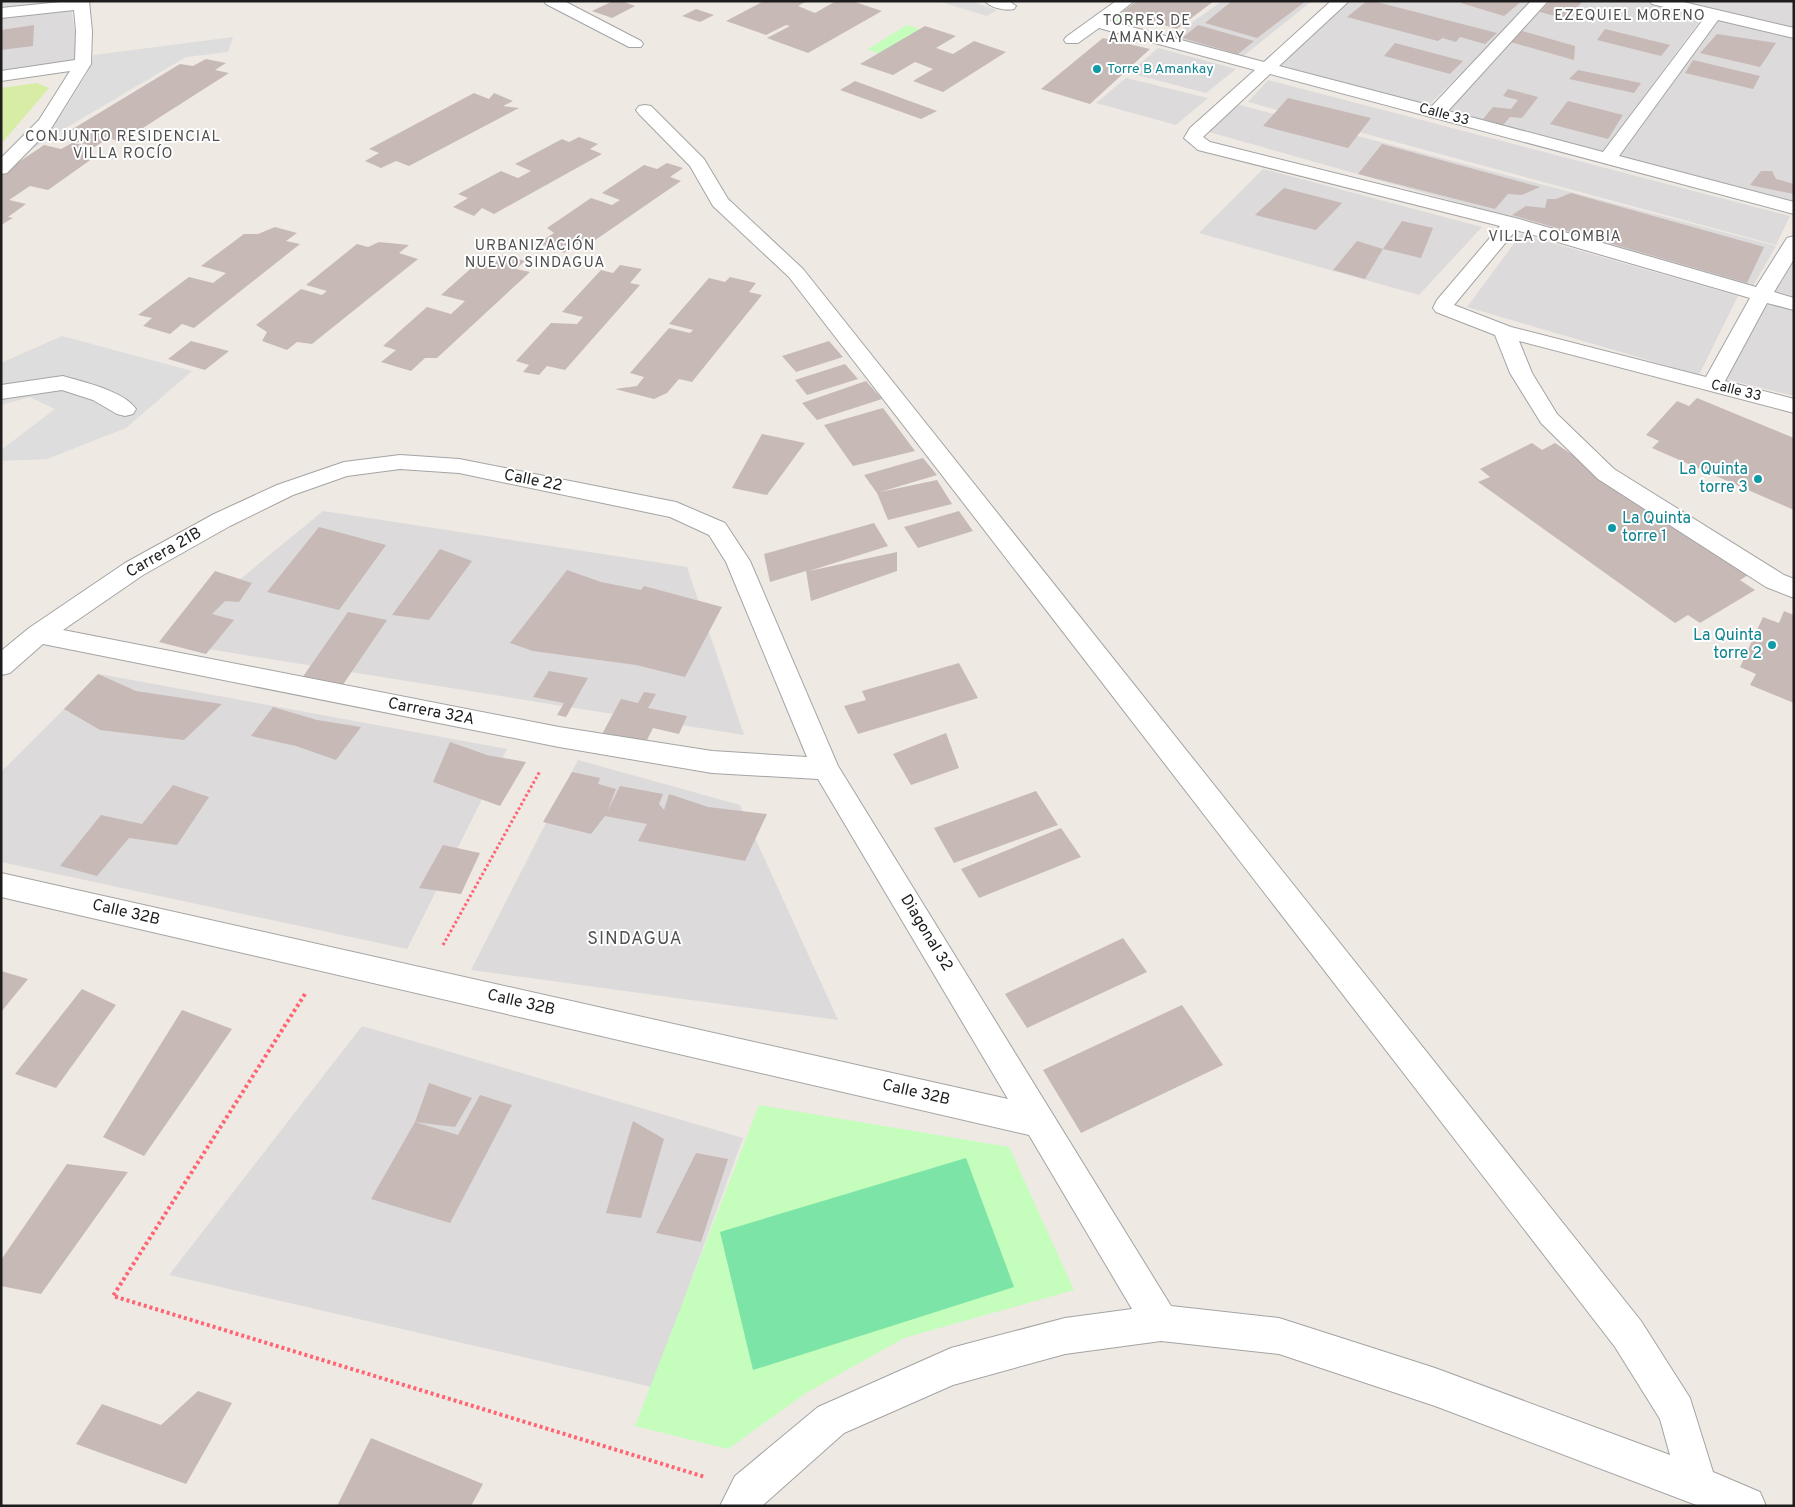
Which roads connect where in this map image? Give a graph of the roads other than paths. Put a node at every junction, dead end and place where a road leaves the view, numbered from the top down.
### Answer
1 (1126, 1) edge
2 (1341, 1) edge
3 (1540, 1) edge
4 (1658, 1) edge
5 (556, 2) edge
6 (81, 3) edge
7 (1, 13) edge
8 (1714, 15) junction
9 (1095, 22) junction
10 (1794, 33) edge
11 (1072, 40) dead end
12 (635, 44) dead end
13 (83, 64) junction
14 (1265, 68) junction
15 (1, 76) edge
16 (645, 110) dead end
17 (1436, 113) junction
18 (1608, 158) junction
19 (2, 169) edge
20 (1794, 208) edge
21 (1512, 223) junction
22 (1794, 242) edge
23 (1760, 296) junction
24 (1794, 304) edge
25 (1504, 331) junction
26 (1712, 385) junction
27 (1, 392) edge
28 (1794, 406) edge
29 (125, 409) dead end
30 (344, 469) joint
31 (718, 529) joint
32 (1794, 589) edge
33 (38, 634) junction
34 (1, 666) edge
35 (826, 769) junction
36 (1, 885) edge
37 (1041, 1122) junction
38 (1161, 1323) junction
39 (1697, 1485) junction
40 (744, 1498) edge
41 (1746, 1506) edge

1 - 9 street
2 - 14 street
3 - 17 street
4 - 8 street
5 - 12 street
6 - 7 street
6 - 13 street
8 - 10 street
8 - 18 street
9 - 11 street
9 - 14 street, Calle 33
13 - 15 street
13 - 19 street
14 - 17 street, Calle 33
14 - 21 street
16 - 39 street
17 - 18 street, Calle 33
18 - 20 street, Calle 33
21 - 23 street
21 - 25 street, Calle 33
22 - 23 street
23 - 24 street
23 - 26 street
25 - 26 street, Calle 33
25 - 32 street
26 - 28 street, Calle 33
27 - 29 street
30 - 31 street, Calle 22
30 - 33 street, Carrera 21B
31 - 35 street, Diagonal 32
33 - 34 street, Carrera 21B
33 - 35 street, Carrera 32A
35 - 37 street, Diagonal 32
36 - 37 street, Calle 32B
37 - 38 street, Diagonal 32
38 - 39 street
38 - 40 street
39 - 41 street

